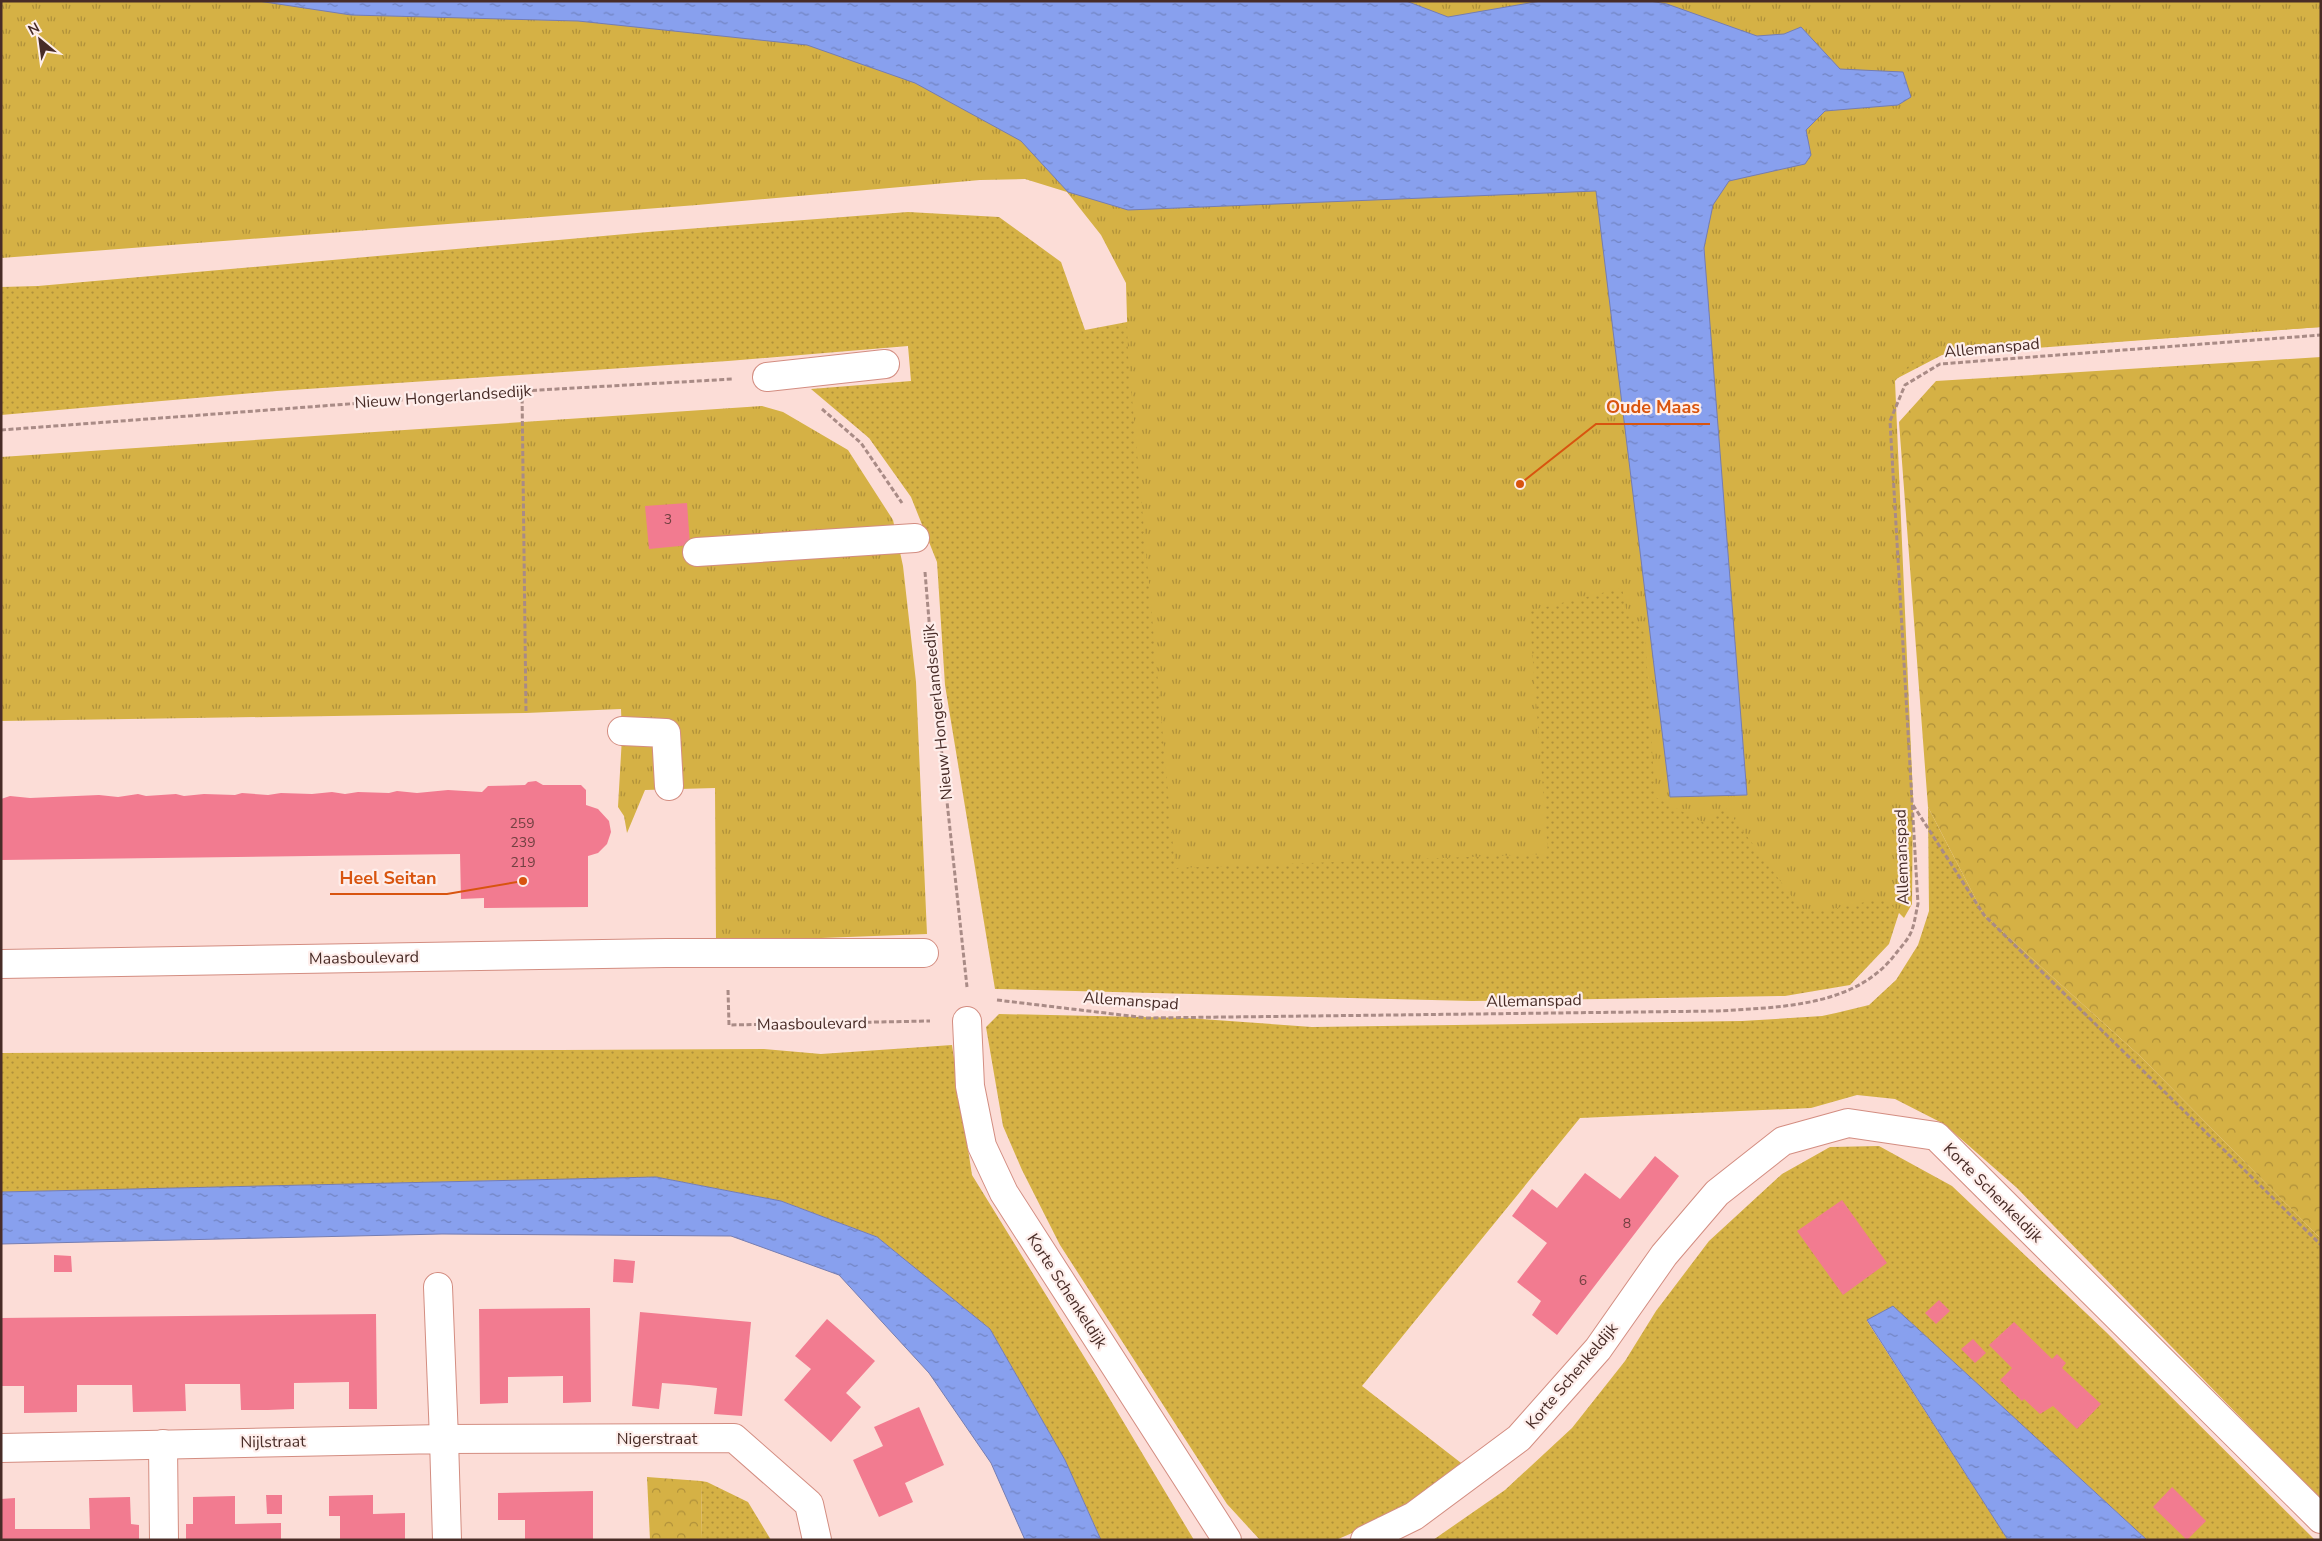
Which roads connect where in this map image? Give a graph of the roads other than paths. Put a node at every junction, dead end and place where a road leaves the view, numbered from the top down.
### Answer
1 (885, 364) dead end
2 (766, 377) road end
3 (915, 538) road end
4 (697, 552) dead end
5 (622, 731) dead end
6 (669, 786) dead end
7 (924, 953) dead end
8 (1, 964) edge
9 (967, 1009) road end
10 (438, 1287) dead end
11 (444, 1439) junction
12 (163, 1444) junction
13 (1, 1448) edge
14 (2321, 1519) edge
15 (164, 1540) edge
16 (447, 1540) edge
17 (817, 1540) edge
18 (1227, 1540) edge
19 (1365, 1540) edge

1 - 2 street
3 - 4 street
5 - 6 street
7 - 8 street, Maasboulevard
9 - 18 street, Korte Schenkeldijk
10 - 11 street
11 - 12 street, Nijlstraat
11 - 16 street
11 - 17 street, Nigerstraat
12 - 13 street, Nijlstraat
12 - 15 street
14 - 19 street, Korte Schenkeldijk

